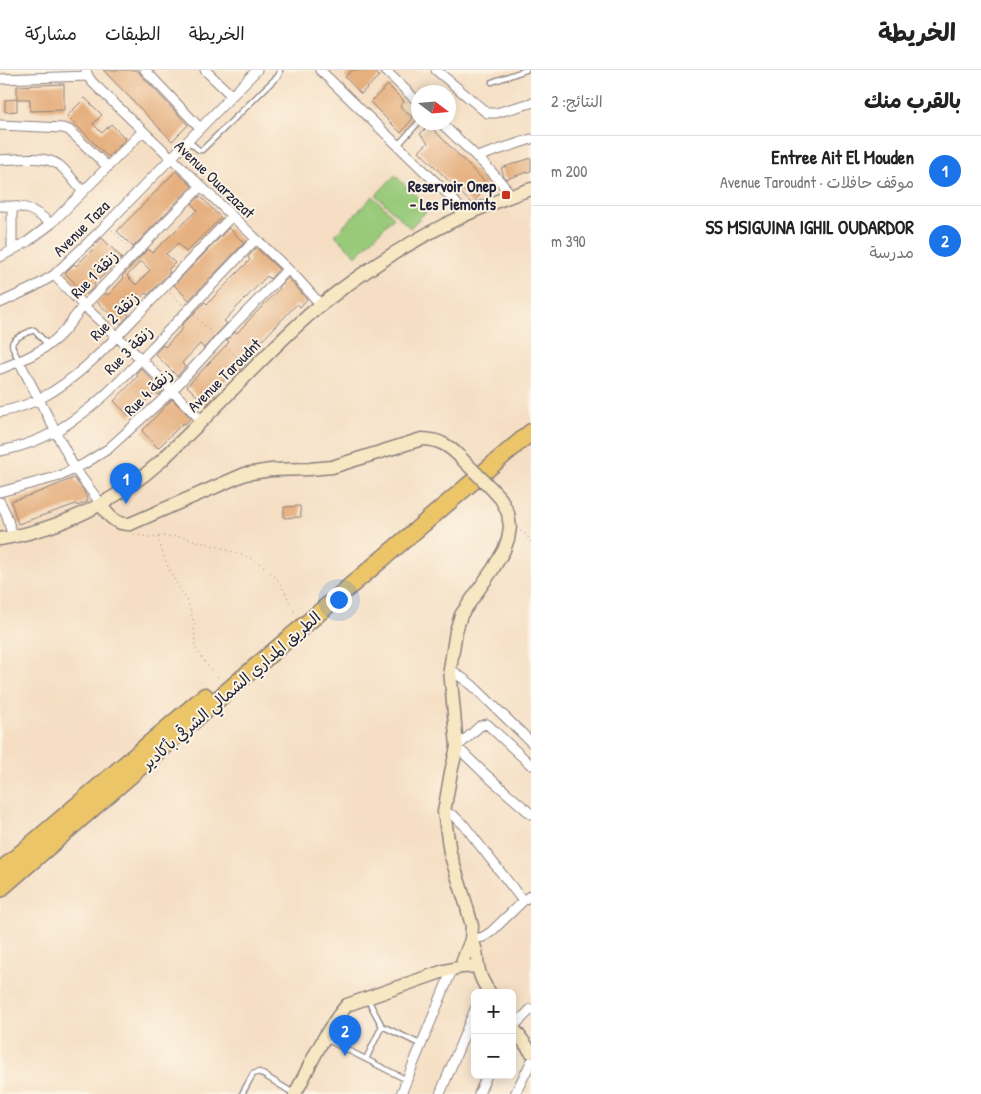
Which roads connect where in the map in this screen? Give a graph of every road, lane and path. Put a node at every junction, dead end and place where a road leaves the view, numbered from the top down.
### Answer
1 (145, 70) edge
2 (204, 70) edge
3 (257, 70) edge
4 (280, 70) edge
5 (320, 70) edge
6 (384, 70) edge
7 (437, 70) edge
8 (526, 70) edge
9 (87, 73) edge
10 (0, 79) edge
11 (492, 82) dead end
12 (455, 85) edge
13 (456, 86) edge
14 (411, 95) edge
15 (232, 96) junction
16 (531, 102) edge
17 (0, 125) edge
18 (200, 128) junction
19 (411, 130) edge
20 (448, 130) edge
21 (143, 131) junction
22 (531, 139) edge
23 (188, 141) junction
24 (397, 145) junction
25 (477, 157) junction
26 (171, 158) junction
27 (0, 160) edge
28 (108, 167) junction
29 (201, 186) junction
30 (531, 189) edge
31 (83, 192) junction
32 (511, 195) junction
33 (0, 206) edge
34 (12, 206) junction
35 (463, 215) junction
36 (232, 216) junction
37 (51, 224) junction
38 (106, 224) junction
39 (256, 239) junction
40 (12, 251) junction
41 (135, 254) junction
42 (0, 257) edge
43 (288, 269) junction
44 (54, 275) junction
45 (164, 287) junction
46 (0, 303) edge
47 (321, 305) junction
48 (84, 306) junction
49 (188, 310) junction
50 (116, 336) junction
51 (219, 340) junction
52 (48, 345) junction
53 (141, 359) junction
54 (19, 361) junction
55 (0, 369) edge
56 (251, 371) junction
57 (172, 391) junction
58 (39, 399) junction
59 (0, 412) edge
60 (531, 420) edge
61 (202, 421) junction
62 (55, 432) junction
63 (531, 432) edge
64 (0, 451) edge
65 (75, 469) junction
66 (0, 492) edge
67 (0, 502) edge
68 (101, 504) junction
69 (127, 524) junction
70 (510, 527) junction
71 (158, 536) junction
72 (6, 538) edge
73 (531, 542) edge
74 (298, 619) junction
75 (450, 669) junction
76 (222, 682) junction
77 (531, 742) edge
78 (457, 747) junction
79 (531, 765) edge
80 (444, 812) junction
81 (531, 814) edge
82 (0, 871) edge
83 (0, 889) edge
84 (531, 895) edge
85 (523, 901) junction
86 (471, 940) junction
87 (478, 966) junction
88 (457, 969) junction
89 (485, 989) edge
90 (367, 999) junction
91 (531, 1009) edge
92 (471, 1019) edge
93 (516, 1023) edge
94 (382, 1026) junction
95 (516, 1030) edge
96 (324, 1038) junction
97 (422, 1045) junction
98 (531, 1052) edge
99 (366, 1059) junction
100 (531, 1062) edge
101 (485, 1079) edge
102 (407, 1080) junction
103 (242, 1094) edge
104 (295, 1094) edge
105 (401, 1094) edge
106 (440, 1094) edge
107 (479, 1094) edge
108 (515, 1094) edge

1 - 18 street
2 - 15 street
3 - 15 street, Avenue Taza
4 - 23 lane
5 - 24 street
6 - 14 street
7 - 12 street
8 - 11 lane
9 - 10 street
9 - 21 street, Avenue Ouarzazat
13 - 16 street
15 - 18 street, Avenue Taza
17 - 28 street
18 - 23 street, Avenue Taza
19 - 24 lane
20 - 25 street
21 - 26 street, Avenue Ouarzazat
21 - 28 street
22 - 25 street
23 - 26 street, Avenue Taza
24 - 35 street
25 - 32 street
26 - 29 street, Avenue Ouarzazat
26 - 38 street, Avenue Taza
27 - 31 street
28 - 31 street
29 - 36 street, Avenue Ouarzazat
29 - 41 street, Rue 1 زنقة
30 - 32 street, Avenue Taroudnt
31 - 37 street
32 - 35 street, Avenue Taroudnt
33 - 34 street
34 - 37 street
34 - 40 street
35 - 47 street, Avenue Taroudnt
36 - 39 street, Avenue Ouarzazat
36 - 45 street, Rue 2 زنقة
37 - 40 street
38 - 41 path
38 - 44 street, Avenue Taza
39 - 43 street, Avenue Ouarzazat
39 - 49 street, Rue 3 زنقة
40 - 42 street
41 - 48 street, Rue 1 زنقة
43 - 47 street, Avenue Ouarzazat
43 - 51 street, Rue 4 زنقة
44 - 46 street, Avenue Taza
44 - 48 street
45 - 49 path
45 - 50 street, Rue 2 زنقة
47 - 56 street, Avenue Taroudnt
48 - 50 street
48 - 52 street, Rue 1 زنقة
49 - 51 path
49 - 53 street, Rue 3 زنقة
50 - 53 street
50 - 58 street, Rue 2 زنقة
51 - 56 path
51 - 57 street, Rue 4 زنقة
52 - 54 street, Rue 1 زنقة
52 - 54 lane
53 - 57 street
53 - 62 street, Rue 3 زنقة
54 - 55 street, Rue 1 زنقة
54 - 58 street
56 - 61 street, Avenue Taroudnt
57 - 61 street
57 - 65 street, Rue 4 زنقة
58 - 59 street, Rue 2 زنقة
58 - 62 street
60 - 74 highway, الطريق المداري الشمالي الشرقي بأكادير
61 - 68 street, Avenue Taroudnt
62 - 64 street, Rue 3 زنقة
62 - 65 street
63 - 83 highway, الطريق المداري الشمالي الشرقي بأكادير
65 - 66 street, Rue 4 زنقة
65 - 68 street
67 - 72 street
68 - 69 street
68 - 72 street, Avenue Taroudnt
69 - 70 street, bridge
69 - 71 path
70 - 73 path
70 - 75 street
71 - 74 path
71 - 76 path
74 - 76 highway, الطريق المداري الشمالي الشرقي بأكادير
75 - 77 street
75 - 78 street
76 - 82 highway, الطريق المداري الشمالي الشرقي بأكادير
78 - 79 street
78 - 80 street
78 - 81 street
80 - 85 street
80 - 86 street
84 - 85 street
85 - 86 street
86 - 87 street
86 - 88 street
87 - 88 street
87 - 89 street
88 - 90 street
88 - 97 street
90 - 94 lane
90 - 96 street
91 - 93 street
92 - 106 street
94 - 97 lane
94 - 99 lane
95 - 98 street
96 - 99 lane
96 - 104 street
97 - 102 street
99 - 102 lane
100 - 108 street
101 - 107 street
102 - 105 street
103 - 104 lane

